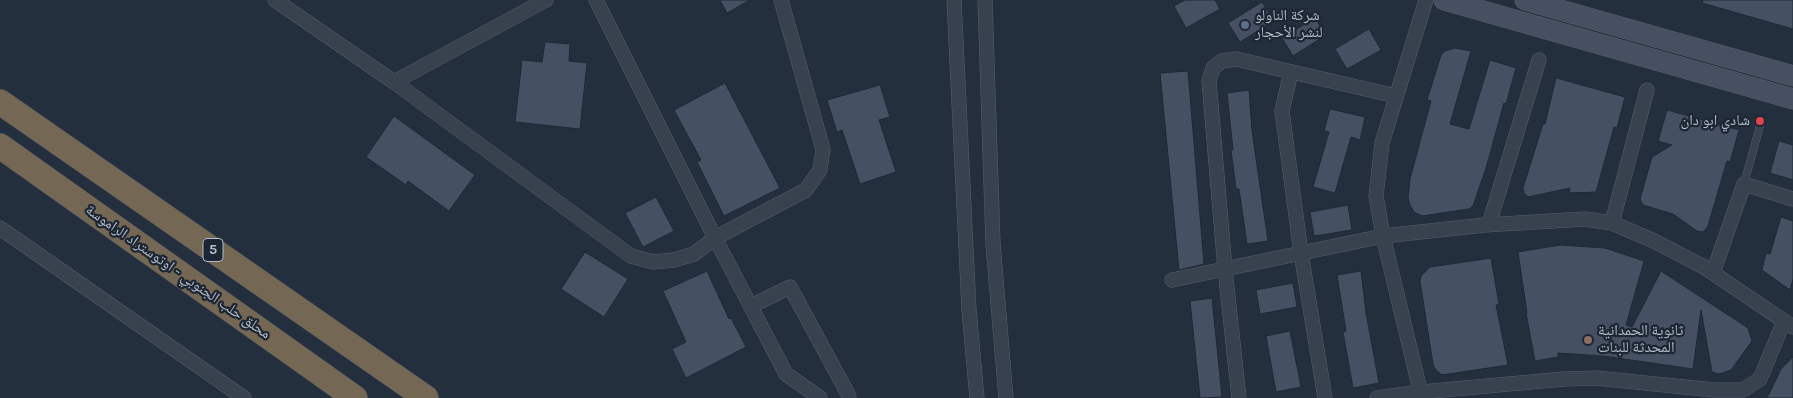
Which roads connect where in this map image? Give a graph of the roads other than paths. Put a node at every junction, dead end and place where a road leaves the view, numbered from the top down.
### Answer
1 (275, 0) edge
2 (546, 0) edge
3 (596, 0) edge
4 (781, 0) edge
5 (954, 0) edge
6 (985, 0) edge
7 (1426, 0) edge
8 (1444, 0) edge
9 (1525, 0) edge
10 (1539, 60) dead end
11 (1291, 72) junction
12 (1793, 76) edge
13 (394, 82) junction
14 (1647, 90) dead end
15 (1396, 96) junction
16 (1793, 99) edge
17 (0, 102) edge
18 (1761, 122) dead end
19 (0, 146) edge
20 (1744, 184) junction
21 (1793, 199) edge
22 (1612, 223) junction
23 (1489, 224) junction
24 (0, 228) edge
25 (1384, 236) junction
26 (715, 238) junction
27 (1301, 253) junction
28 (1225, 269) junction
29 (1713, 273) junction
30 (1172, 280) dead end
31 (751, 306) junction
32 (1789, 324) edge
33 (1422, 395) edge
34 (244, 398) edge
35 (356, 398) edge
36 (426, 398) edge
37 (820, 398) edge
38 (849, 398) edge
39 (977, 398) edge
40 (1006, 398) edge
41 (1239, 398) edge
42 (1325, 398) edge
43 (1377, 398) edge

1 - 13 street
2 - 13 street
3 - 26 street
4 - 26 street
5 - 39 street
6 - 40 street
7 - 15 street
8 - 16 street
9 - 12 street
10 - 23 street
11 - 15 street
11 - 27 street
11 - 28 street
13 - 26 street
14 - 22 street
15 - 25 street
17 - 36 highway, 5
18 - 20 lane
19 - 35 highway, محلق حلب الجنوبي - اوتوستراد الراموسة
20 - 21 street
20 - 29 street
22 - 23 street
22 - 29 street
23 - 25 street
24 - 34 street
25 - 27 street
25 - 33 street
26 - 31 street
27 - 28 street
27 - 42 street
28 - 30 street
28 - 41 street
29 - 32 street
31 - 37 street
31 - 38 street
32 - 33 street
33 - 43 street

